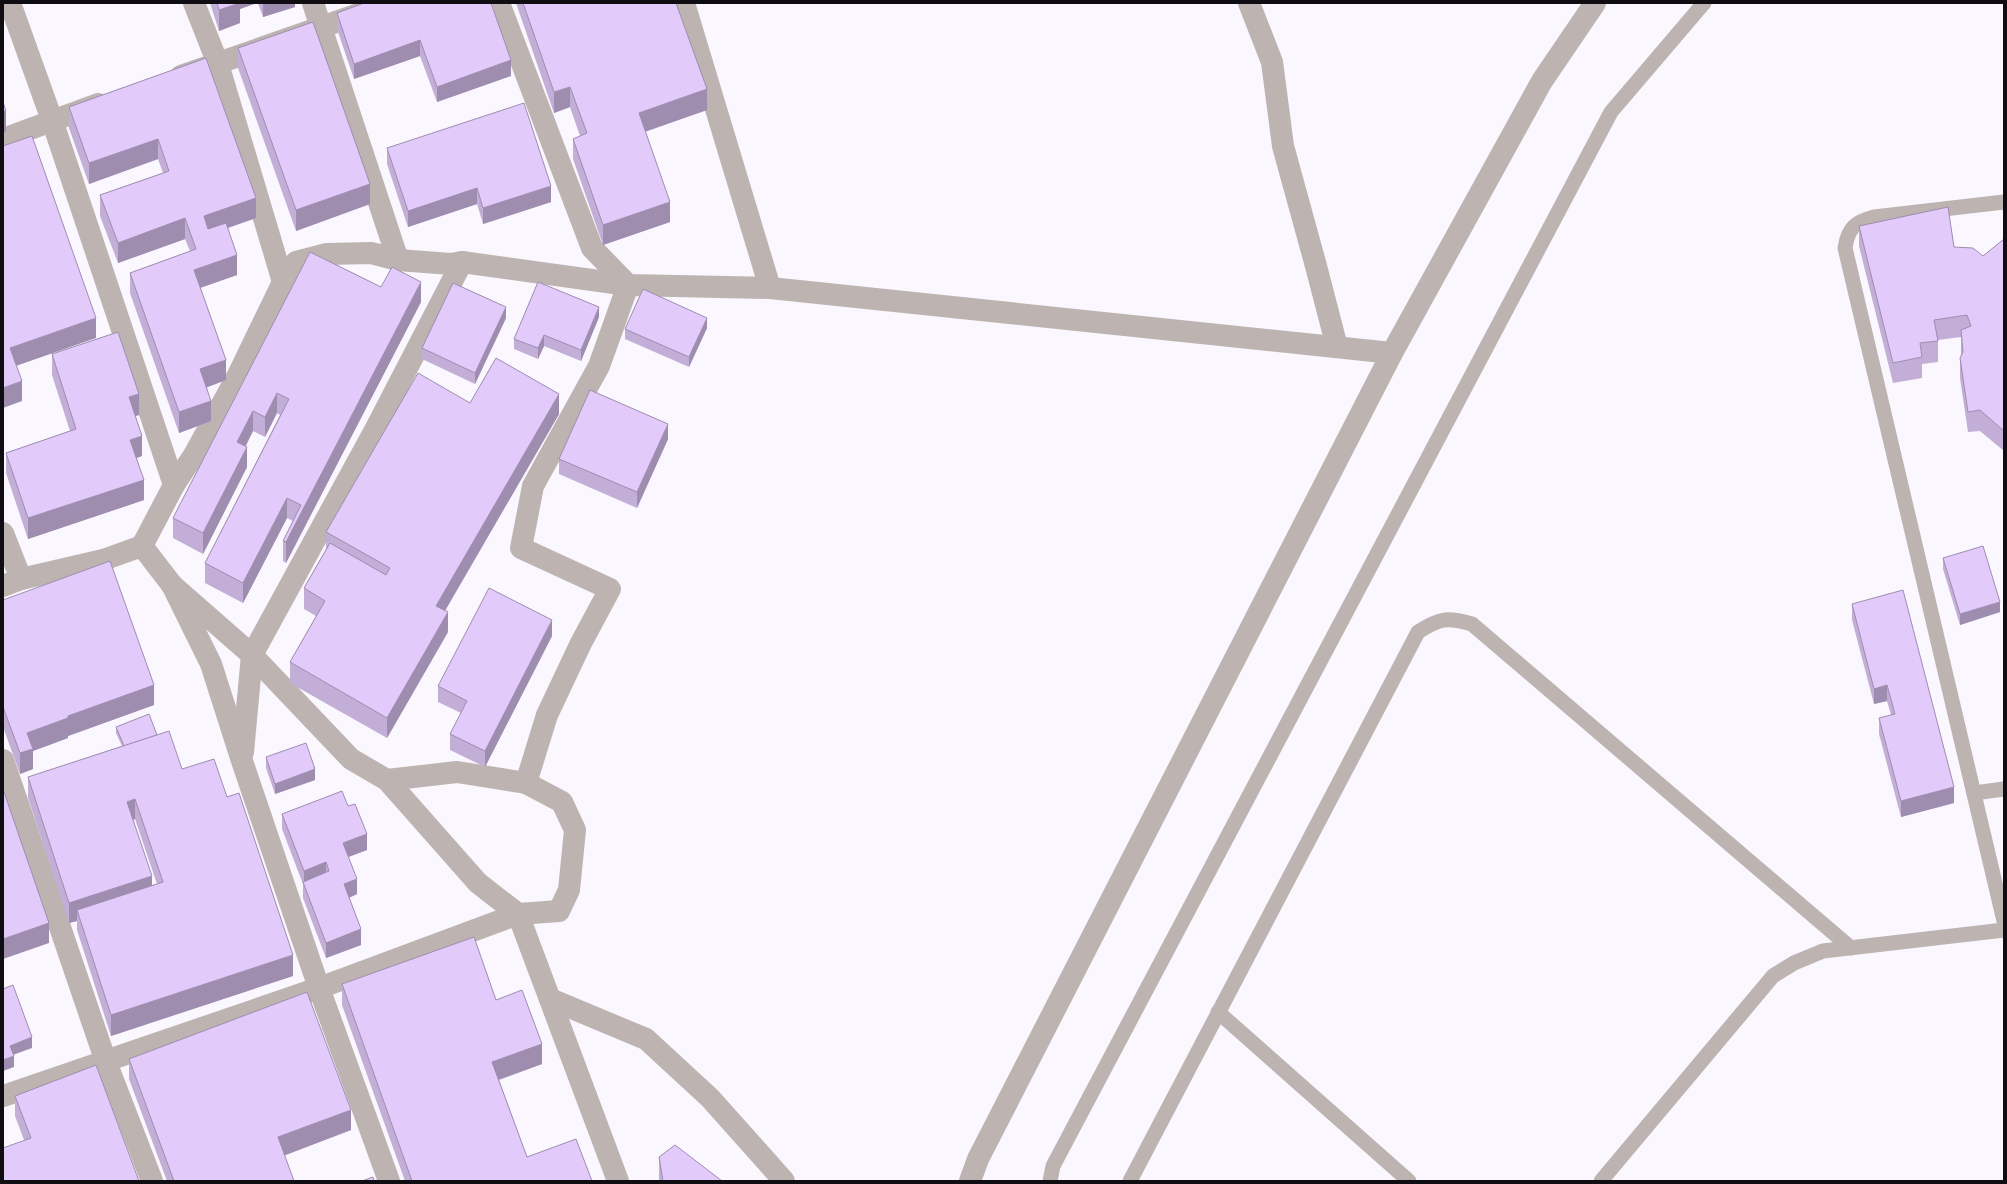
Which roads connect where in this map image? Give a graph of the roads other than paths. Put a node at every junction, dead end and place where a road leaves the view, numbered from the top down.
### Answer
1 (10, 3) edge
2 (194, 3) edge
3 (313, 3) edge
4 (390, 3) edge
5 (499, 3) edge
6 (684, 3) edge
7 (1249, 3) edge
8 (1595, 3) edge
9 (1704, 3) edge
10 (322, 27) junction
11 (218, 64) junction
12 (166, 82) edge
13 (120, 97) edge
14 (52, 120) junction
15 (3, 139) edge
16 (2004, 202) edge
17 (398, 260) junction
18 (462, 262) junction
19 (283, 282) junction
20 (628, 285) junction
21 (770, 288) junction
22 (1337, 347) junction
23 (1392, 353) junction
24 (174, 486) junction
25 (3, 533) edge
26 (142, 546) junction
27 (12, 582) edge
28 (172, 585) junction
29 (252, 655) junction
30 (3, 760) edge
31 (242, 761) junction
32 (386, 780) junction
33 (526, 784) junction
34 (2004, 789) edge
35 (1974, 793) junction
36 (518, 914) junction
37 (2004, 921) edge
38 (2004, 930) edge
39 (1851, 948) junction
40 (319, 988) junction
41 (550, 999) junction
42 (1218, 1012) junction
43 (106, 1062) junction
44 (3, 1096) edge
45 (152, 1181) edge
46 (389, 1181) edge
47 (618, 1181) edge
48 (784, 1181) edge
49 (970, 1181) edge
50 (1050, 1181) edge
51 (1130, 1181) edge
52 (1409, 1181) edge
53 (1601, 1181) edge

1 - 14 street
2 - 11 street
3 - 10 street
4 - 10 street
5 - 20 street
6 - 21 street
7 - 22 street
8 - 23 street
9 - 50 lane
10 - 11 street
10 - 17 street
11 - 12 street
11 - 19 street
13 - 14 street
14 - 15 street
14 - 24 street
16 - 35 lane
17 - 18 street
17 - 19 street
18 - 20 street
18 - 29 street
19 - 24 street
20 - 21 street
20 - 33 street
21 - 22 street
22 - 23 street
23 - 49 street
24 - 26 street
25 - 27 street
26 - 27 street
26 - 28 street
28 - 29 street
28 - 31 street
29 - 31 street
29 - 32 street
30 - 43 street
31 - 40 street
32 - 33 street
32 - 36 street
33 - 36 street
34 - 35 lane
35 - 37 lane
36 - 40 street
36 - 41 street
38 - 39 lane
39 - 42 lane
39 - 53 lane
40 - 43 street
40 - 46 street
41 - 47 street
41 - 48 street
42 - 51 lane
42 - 52 lane
43 - 44 street
43 - 45 street

